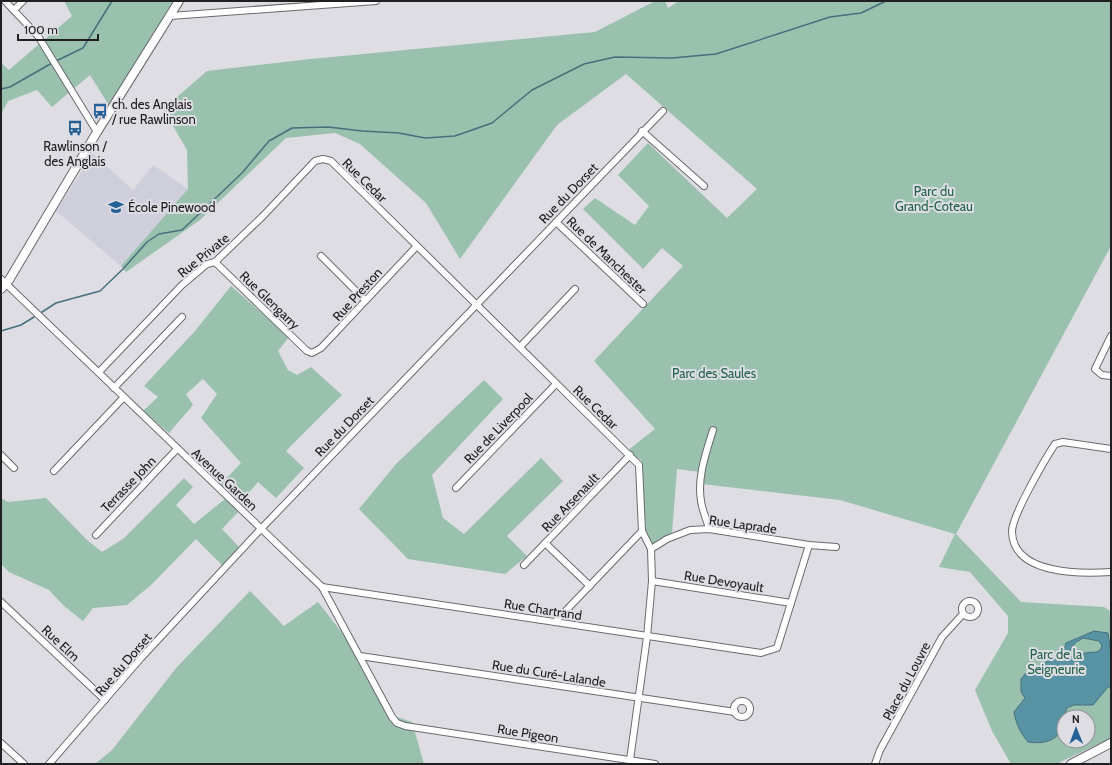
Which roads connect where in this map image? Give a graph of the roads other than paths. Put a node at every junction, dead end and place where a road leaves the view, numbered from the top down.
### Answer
1 (5, 1) edge
2 (23, 1) edge
3 (179, 1) edge
4 (376, 1) edge
5 (14, 10) junction
6 (170, 16) junction
7 (663, 111) dead end
8 (642, 131) junction
9 (97, 132) junction
10 (323, 159) joint
11 (704, 186) dead end
12 (556, 222) junction
13 (416, 247) junction
14 (321, 256) dead end
15 (215, 262) junction
16 (3, 284) edge
17 (575, 289) dead end
18 (365, 300) junction
19 (476, 304) junction
20 (643, 304) dead end
21 (182, 317) dead end
22 (1111, 336) edge
23 (520, 347) junction
24 (312, 353) joint
25 (99, 372) junction
26 (1111, 376) edge
27 (556, 384) junction
28 (114, 388) junction
29 (124, 397) junction
30 (713, 430) dead end
31 (177, 449) junction
32 (1111, 449) edge
33 (1, 455) edge
34 (630, 455) junction
35 (14, 468) dead end
36 (54, 471) dead end
37 (456, 488) dead end
38 (261, 528) junction
39 (709, 528) junction
40 (642, 531) junction
41 (96, 535) dead end
42 (545, 544) junction
43 (809, 545) junction
44 (836, 547) dead end
45 (651, 549) junction
46 (524, 565) dead end
47 (1111, 572) edge
48 (652, 581) junction
49 (322, 586) junction
50 (590, 586) junction
51 (1, 602) edge
52 (791, 603) junction
53 (963, 614) dead end
54 (555, 622) junction
55 (647, 637) junction
56 (360, 656) junction
57 (638, 698) junction
58 (105, 700) junction
59 (735, 712) dead end
60 (398, 723) joint
61 (1, 743) edge
62 (1111, 743) edge
63 (630, 760) junction
64 (24, 764) edge
65 (49, 764) edge
66 (655, 764) edge
67 (875, 764) edge
68 (1072, 764) edge

1 - 5 street
2 - 5 street
3 - 6 street
4 - 6 street
5 - 9 street
6 - 9 street
7 - 8 street, Rue du Dorset
8 - 11 street
8 - 12 street, Rue du Dorset
9 - 16 street
10 - 13 street, Rue Cedar
10 - 15 street, Rue Private
12 - 19 street, Rue du Dorset
12 - 20 street, Rue de Manchester
13 - 18 street, Rue Preston
13 - 19 street, Rue Cedar
14 - 18 street
15 - 24 street, Rue Glengarry
15 - 25 street, Rue Private
16 - 25 street, Avenue Garden
17 - 23 street
18 - 24 street, Rue Preston
19 - 23 street, Rue Cedar
19 - 38 street, Rue du Dorset
21 - 28 street
22 - 26 street
23 - 27 street, Rue Cedar
25 - 28 street, Avenue Garden
27 - 34 street, Rue Cedar
27 - 37 street, Rue de Liverpool
28 - 29 street, Avenue Garden
29 - 31 street, Avenue Garden
29 - 36 street
30 - 39 street
31 - 38 street, Avenue Garden
31 - 41 street, Terrasse John
32 - 47 street
33 - 35 street
34 - 40 street, Rue Cedar
34 - 42 street, Rue Arsenault
38 - 49 street, Avenue Garden
38 - 58 street, Rue du Dorset
39 - 43 street, Rue Laprade
39 - 45 street, Rue Laprade
40 - 45 street, Rue Cedar
40 - 50 street
42 - 46 street, Rue Arsenault
42 - 50 street
43 - 44 street, Rue Laprade
43 - 52 street
45 - 48 street, Rue Cedar
48 - 52 street, Rue Devoyault
48 - 55 street, Rue Cedar
49 - 54 street, Rue Chartrand
49 - 56 street, Avenue Garden
50 - 54 street
51 - 58 street, Rue Elm
52 - 55 street, Rue Chartrand
53 - 67 street, Place du Louvre
54 - 55 street, Rue Chartrand
55 - 57 street, Rue Cedar
56 - 57 street, Rue du Curé-Lalande
56 - 60 street, Avenue Garden
57 - 59 street, Rue du Curé-Lalande
57 - 63 street, Rue Cedar
58 - 65 street, Rue du Dorset
60 - 63 street, Rue Pigeon
61 - 64 street
62 - 68 street
63 - 66 street, Rue Pigeon

